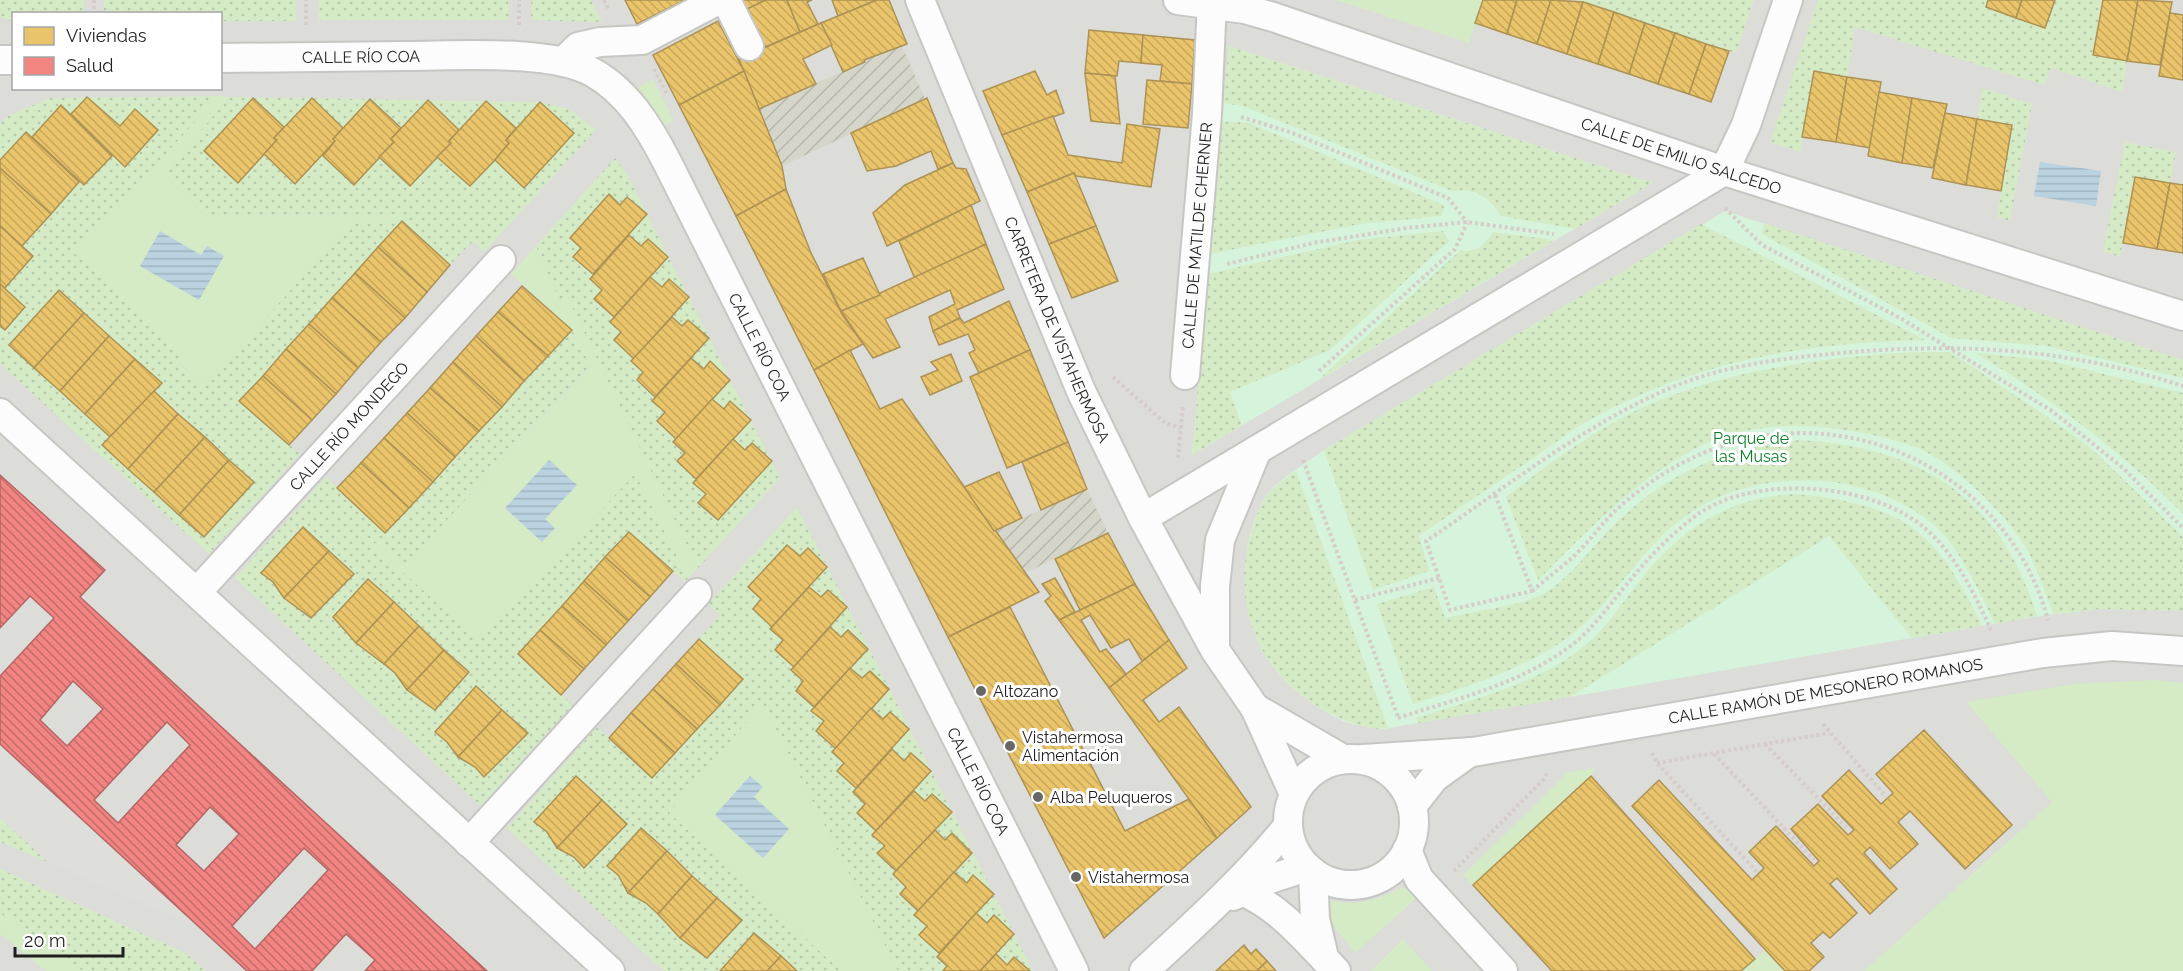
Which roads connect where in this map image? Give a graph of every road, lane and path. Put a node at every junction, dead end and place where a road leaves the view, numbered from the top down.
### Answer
1 (306, 0) edge
2 (519, 0) edge
3 (717, 0) edge
4 (726, 0) edge
5 (920, 0) edge
6 (1178, 0) edge
7 (1788, 0) edge
8 (1212, 2) edge
9 (306, 26) dead end
10 (519, 26) dead end
11 (749, 46) dead end
12 (222, 58) edge
13 (563, 62) junction
14 (650, 62) dead end
15 (669, 97) dead end
16 (1207, 114) junction
17 (1724, 171) junction
18 (1724, 202) dead end
19 (1467, 222) junction
20 (1563, 235) dead end
21 (501, 260) dead end
22 (1194, 272) junction
23 (2183, 316) edge
24 (1947, 347) junction
25 (1105, 370) dead end
26 (1317, 374) dead end
27 (1185, 375) joint
28 (2183, 386) edge
29 (0, 413) edge
30 (1181, 428) junction
31 (1257, 450) junction
32 (1301, 457) dead end
33 (1178, 460) dead end
34 (1495, 495) junction
35 (1143, 518) junction
36 (2183, 528) edge
37 (1439, 578) junction
38 (1532, 591) junction
39 (197, 592) junction
40 (697, 593) dead end
41 (1355, 600) junction
42 (2048, 620) dead end
43 (1991, 631) dead end
44 (1215, 650) junction
45 (2183, 651) edge
46 (1255, 708) junction
47 (1398, 718) junction
48 (1822, 723) dead end
49 (1401, 726) dead end
50 (1829, 733) junction
51 (1765, 744) junction
52 (1470, 752) junction
53 (1652, 753) dead end
54 (1714, 753) junction
55 (1353, 759) junction
56 (1657, 763) junction
57 (1547, 771) dead end
58 (1294, 794) junction
59 (1887, 798) dead end
60 (1412, 806) junction
61 (1288, 826) junction
62 (1849, 830) dead end
63 (470, 843) junction
64 (1407, 850) junction
65 (1814, 860) dead end
66 (1310, 870) junction
67 (1453, 872) dead end
68 (1758, 873) dead end
69 (1242, 891) junction
70 (1213, 908) junction
71 (1330, 965) edge
72 (610, 971) edge
73 (1074, 971) edge
74 (1144, 971) edge
75 (1503, 971) edge

1 - 9 path
2 - 10 path
3 - 13 street
4 - 11 street
5 - 35 street, CARRETERA DE VISTAHERMOSA
6 - 8 street, CALLE DE EMILIO SALCEDO
7 - 17 street
8 - 16 street, CALLE DE MATILDE CHERNER
8 - 17 street, CALLE DE EMILIO SALCEDO
12 - 13 street, CALLE RÍO COA
13 - 73 street, CALLE RÍO COA
14 - 15 path
16 - 19 path
16 - 22 street, CALLE DE MATILDE CHERNER
17 - 23 street, CALLE DE EMILIO SALCEDO
17 - 31 street
18 - 24 path
19 - 20 path
19 - 22 path
19 - 26 path
21 - 39 street, CALLE RÍO MONDEGO
22 - 27 street, CALLE DE MATILDE CHERNER
24 - 28 path
24 - 34 path
24 - 36 path
25 - 30 path
27 - 30 path
29 - 39 street
30 - 33 path
31 - 35 street
31 - 44 street
32 - 41 path
34 - 37 path
34 - 38 path
35 - 44 street, CARRETERA DE VISTAHERMOSA
37 - 38 path
37 - 41 path
38 - 42 path
39 - 63 street
40 - 63 street
41 - 47 path
43 - 47 path
44 - 46 street, CARRETERA DE VISTAHERMOSA
45 - 52 street, CALLE RAMÓN DE MESONERO ROMANOS
46 - 55 street, CARRETERA DE VISTAHERMOSA
46 - 58 street, CARRETERA DE VISTAHERMOSA
47 - 49 path
48 - 50 path
50 - 51 path
50 - 59 path
51 - 54 path
51 - 62 path
52 - 55 street, CALLE RAMÓN DE MESONERO ROMANOS
52 - 60 street, CALLE RAMÓN DE MESONERO ROMANOS
53 - 56 path
54 - 56 path
54 - 65 path
55 - 58 street
55 - 60 street
56 - 68 path
57 - 67 path
58 - 61 street
60 - 64 street
61 - 66 street
61 - 70 street
63 - 72 street
64 - 66 street
64 - 75 street
66 - 69 street
66 - 71 street
69 - 70 street
69 - 71 street
70 - 74 street

